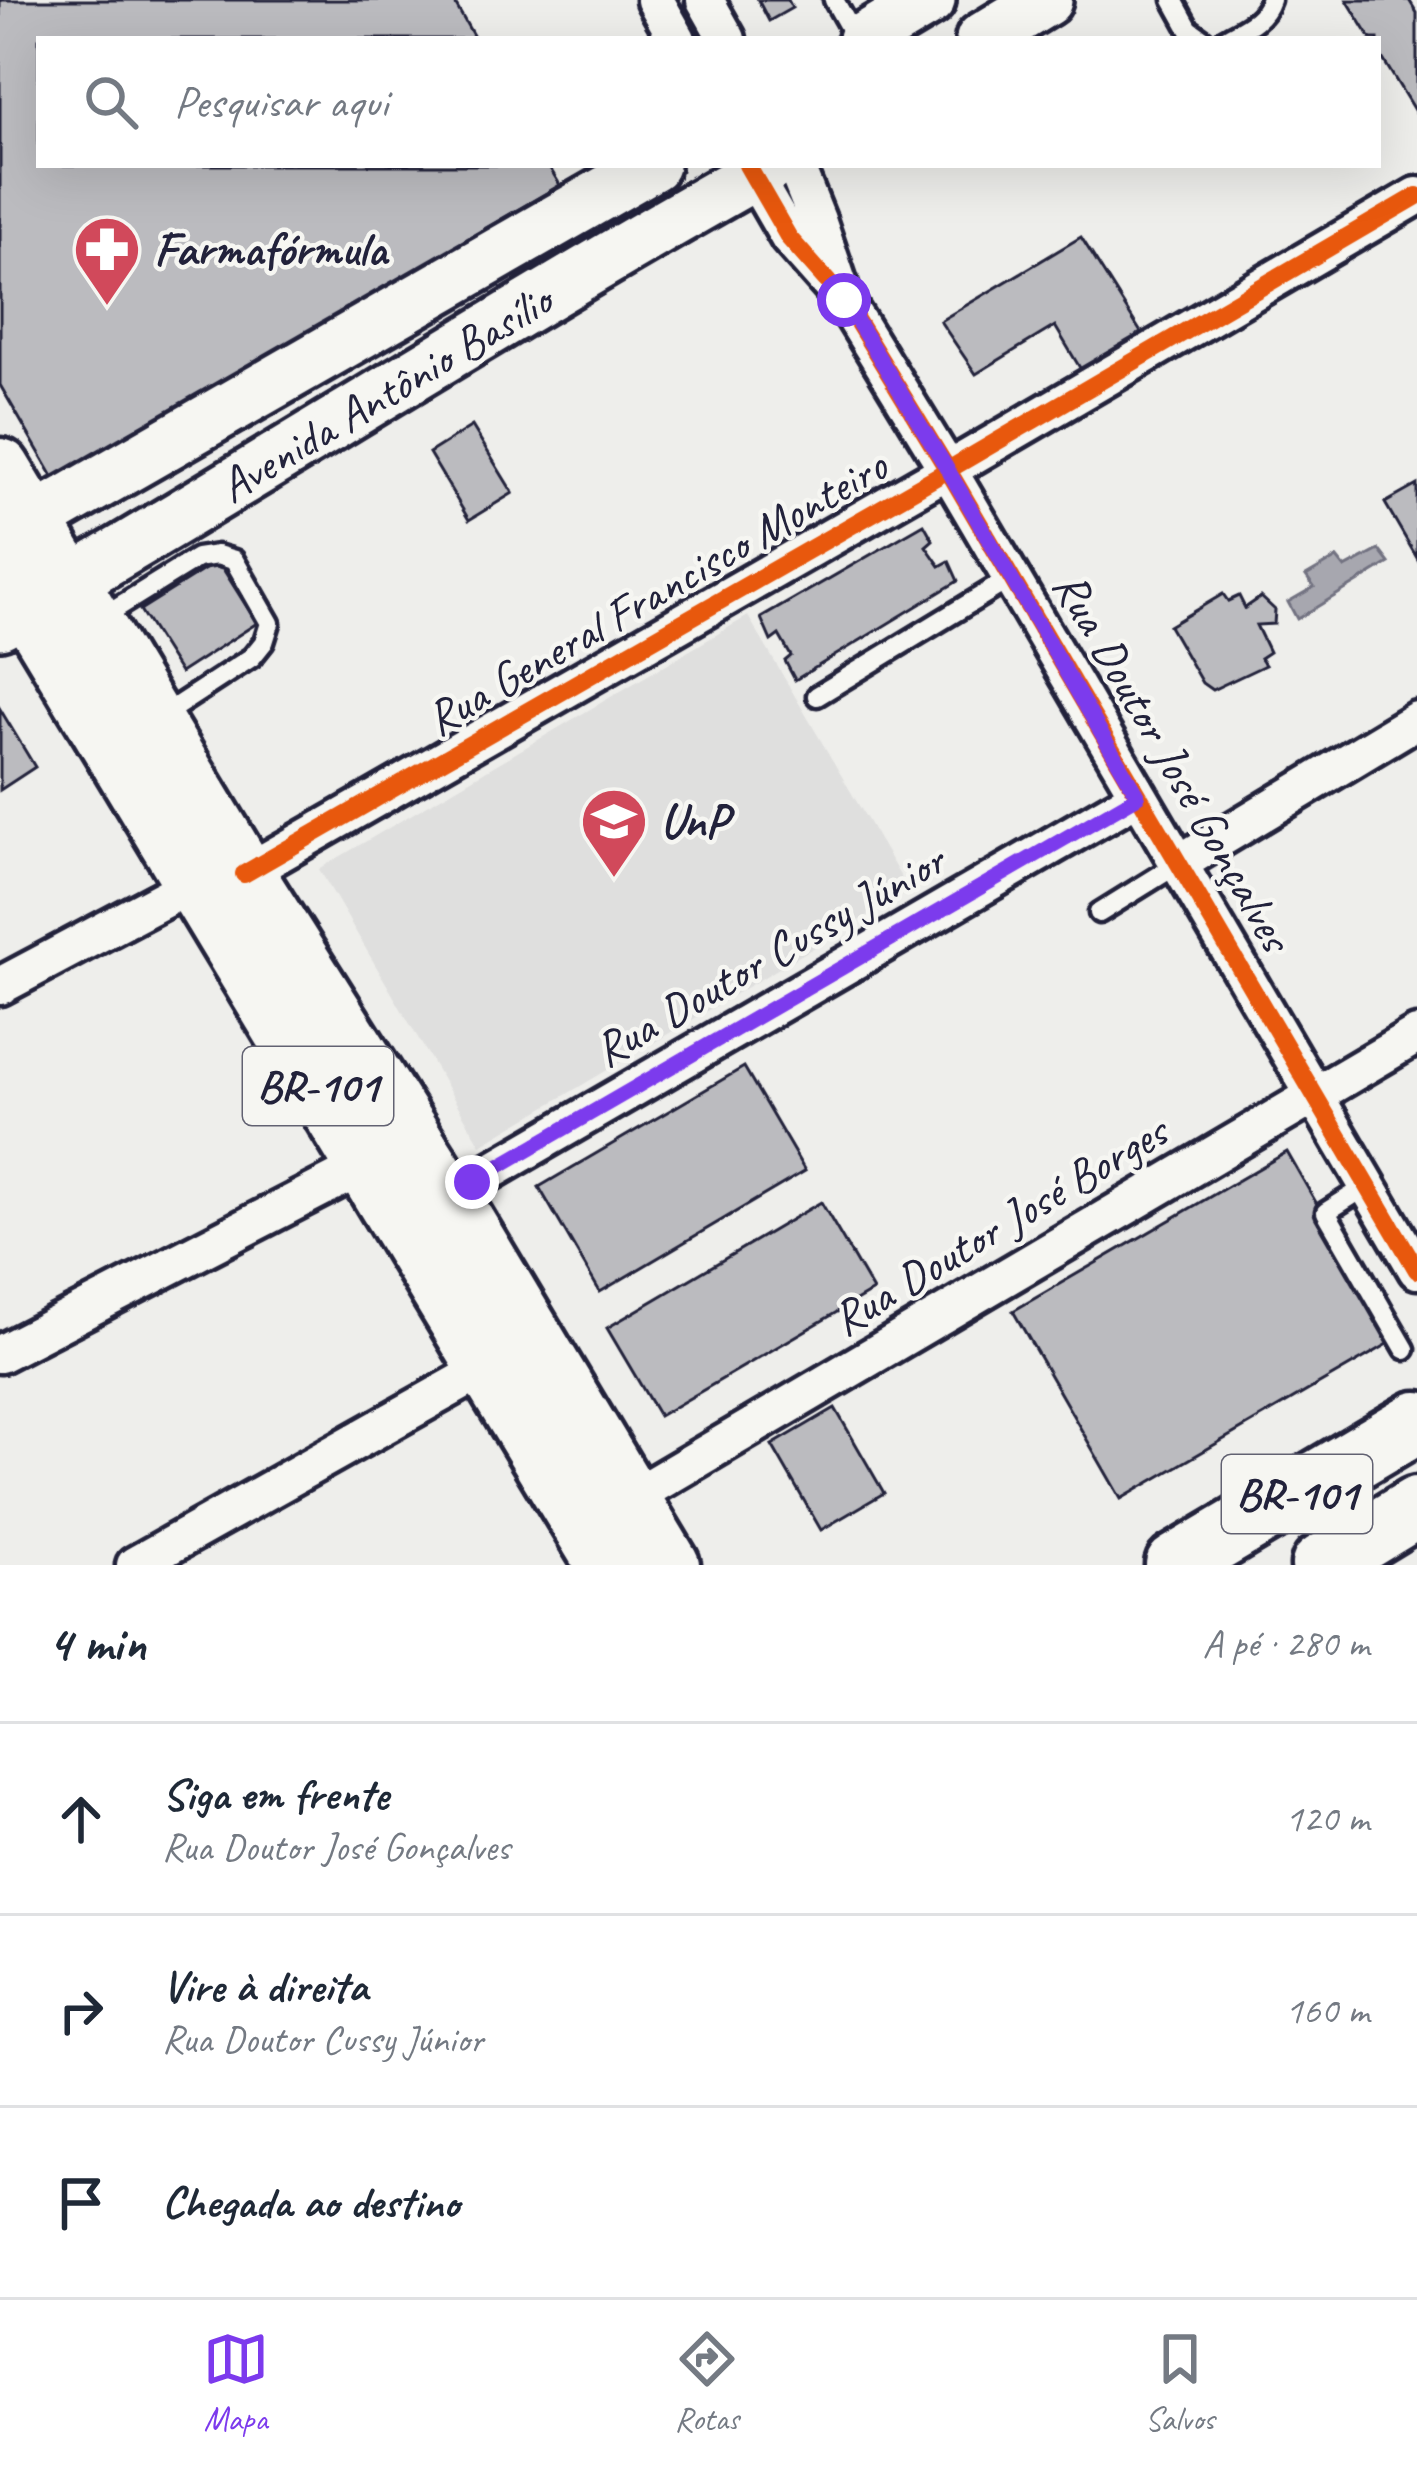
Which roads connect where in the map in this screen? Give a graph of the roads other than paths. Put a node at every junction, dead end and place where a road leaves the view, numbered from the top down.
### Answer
1 (655, 0) edge
2 (705, 0) edge
3 (834, 0) edge
4 (928, 0) edge
5 (1046, 0) edge
6 (1173, 0) edge
7 (1270, 0) edge
8 (675, 36) edge
9 (725, 36) edge
10 (858, 36) edge
11 (865, 36) edge
12 (987, 36) edge
13 (1199, 36) edge
14 (1230, 36) edge
15 (647, 168) edge
16 (766, 168) edge
17 (1417, 196) edge
18 (527, 238) junction
19 (458, 346) junction
20 (0, 469) edge
21 (948, 470) junction
22 (1011, 578) junction
23 (31, 580) edge
24 (817, 696) dead end
25 (1417, 720) edge
26 (153, 722) junction
27 (1138, 796) junction
28 (1178, 864) junction
29 (220, 878) junction
30 (1100, 913) dead end
31 (0, 986) edge
32 (1417, 1035) edge
33 (1313, 1096) junction
34 (366, 1165) junction
35 (1367, 1186) junction
36 (448, 1196) junction
37 (1417, 1270) edge
38 (1405, 1349) dead end
39 (0, 1354) edge
40 (488, 1367) junction
41 (1417, 1422) edge
42 (631, 1498) junction
43 (1417, 1507) edge
44 (1417, 1529) edge
45 (590, 1559) edge
46 (135, 1565) edge
47 (669, 1565) edge
48 (1176, 1565) edge
49 (1322, 1565) edge
50 (1359, 1565) edge

1 - 8 street
2 - 9 street
3 - 10 lane
4 - 11 main road
5 - 12 main road
6 - 13 lane
7 - 14 lane
15 - 18 main road, Avenida Antônio Basílio
16 - 19 main road, Avenida Antônio Basílio
16 - 21 street, Rua Doutor José Gonçalves
17 - 21 street, Rua General Francisco Monteiro
18 - 19 main road
18 - 23 main road, Avenida Antônio Basílio
19 - 23 main road, Avenida Antônio Basílio
20 - 23 highway, BR-101
21 - 22 street, Rua Doutor José Gonçalves
21 - 29 street, Rua General Francisco Monteiro
22 - 24 lane
22 - 27 street, Rua Doutor José Gonçalves
23 - 26 highway, BR-101
23 - 26 lane
23 - 29 highway, BR-101
25 - 28 street
26 - 29 highway, BR-101
27 - 28 street, Rua Doutor José Gonçalves
27 - 36 street, Rua Doutor Cussy Júnior
28 - 30 lane
28 - 33 street, Rua Doutor José Gonçalves
29 - 31 street, Rua General Francisco Monteiro
29 - 34 highway, BR-101
29 - 36 highway, BR-101
32 - 33 street, Rua Doutor José Borges
33 - 35 street, Rua Doutor José Gonçalves
33 - 42 street, Rua Doutor José Borges
34 - 39 street
34 - 40 highway, BR-101
35 - 37 street, Rua Doutor José Gonçalves
35 - 38 lane
36 - 42 highway, BR-101
40 - 45 highway, BR-101
40 - 46 street
41 - 48 highway, BR-101
42 - 47 highway, BR-101
43 - 49 highway, BR-101
44 - 50 lane

